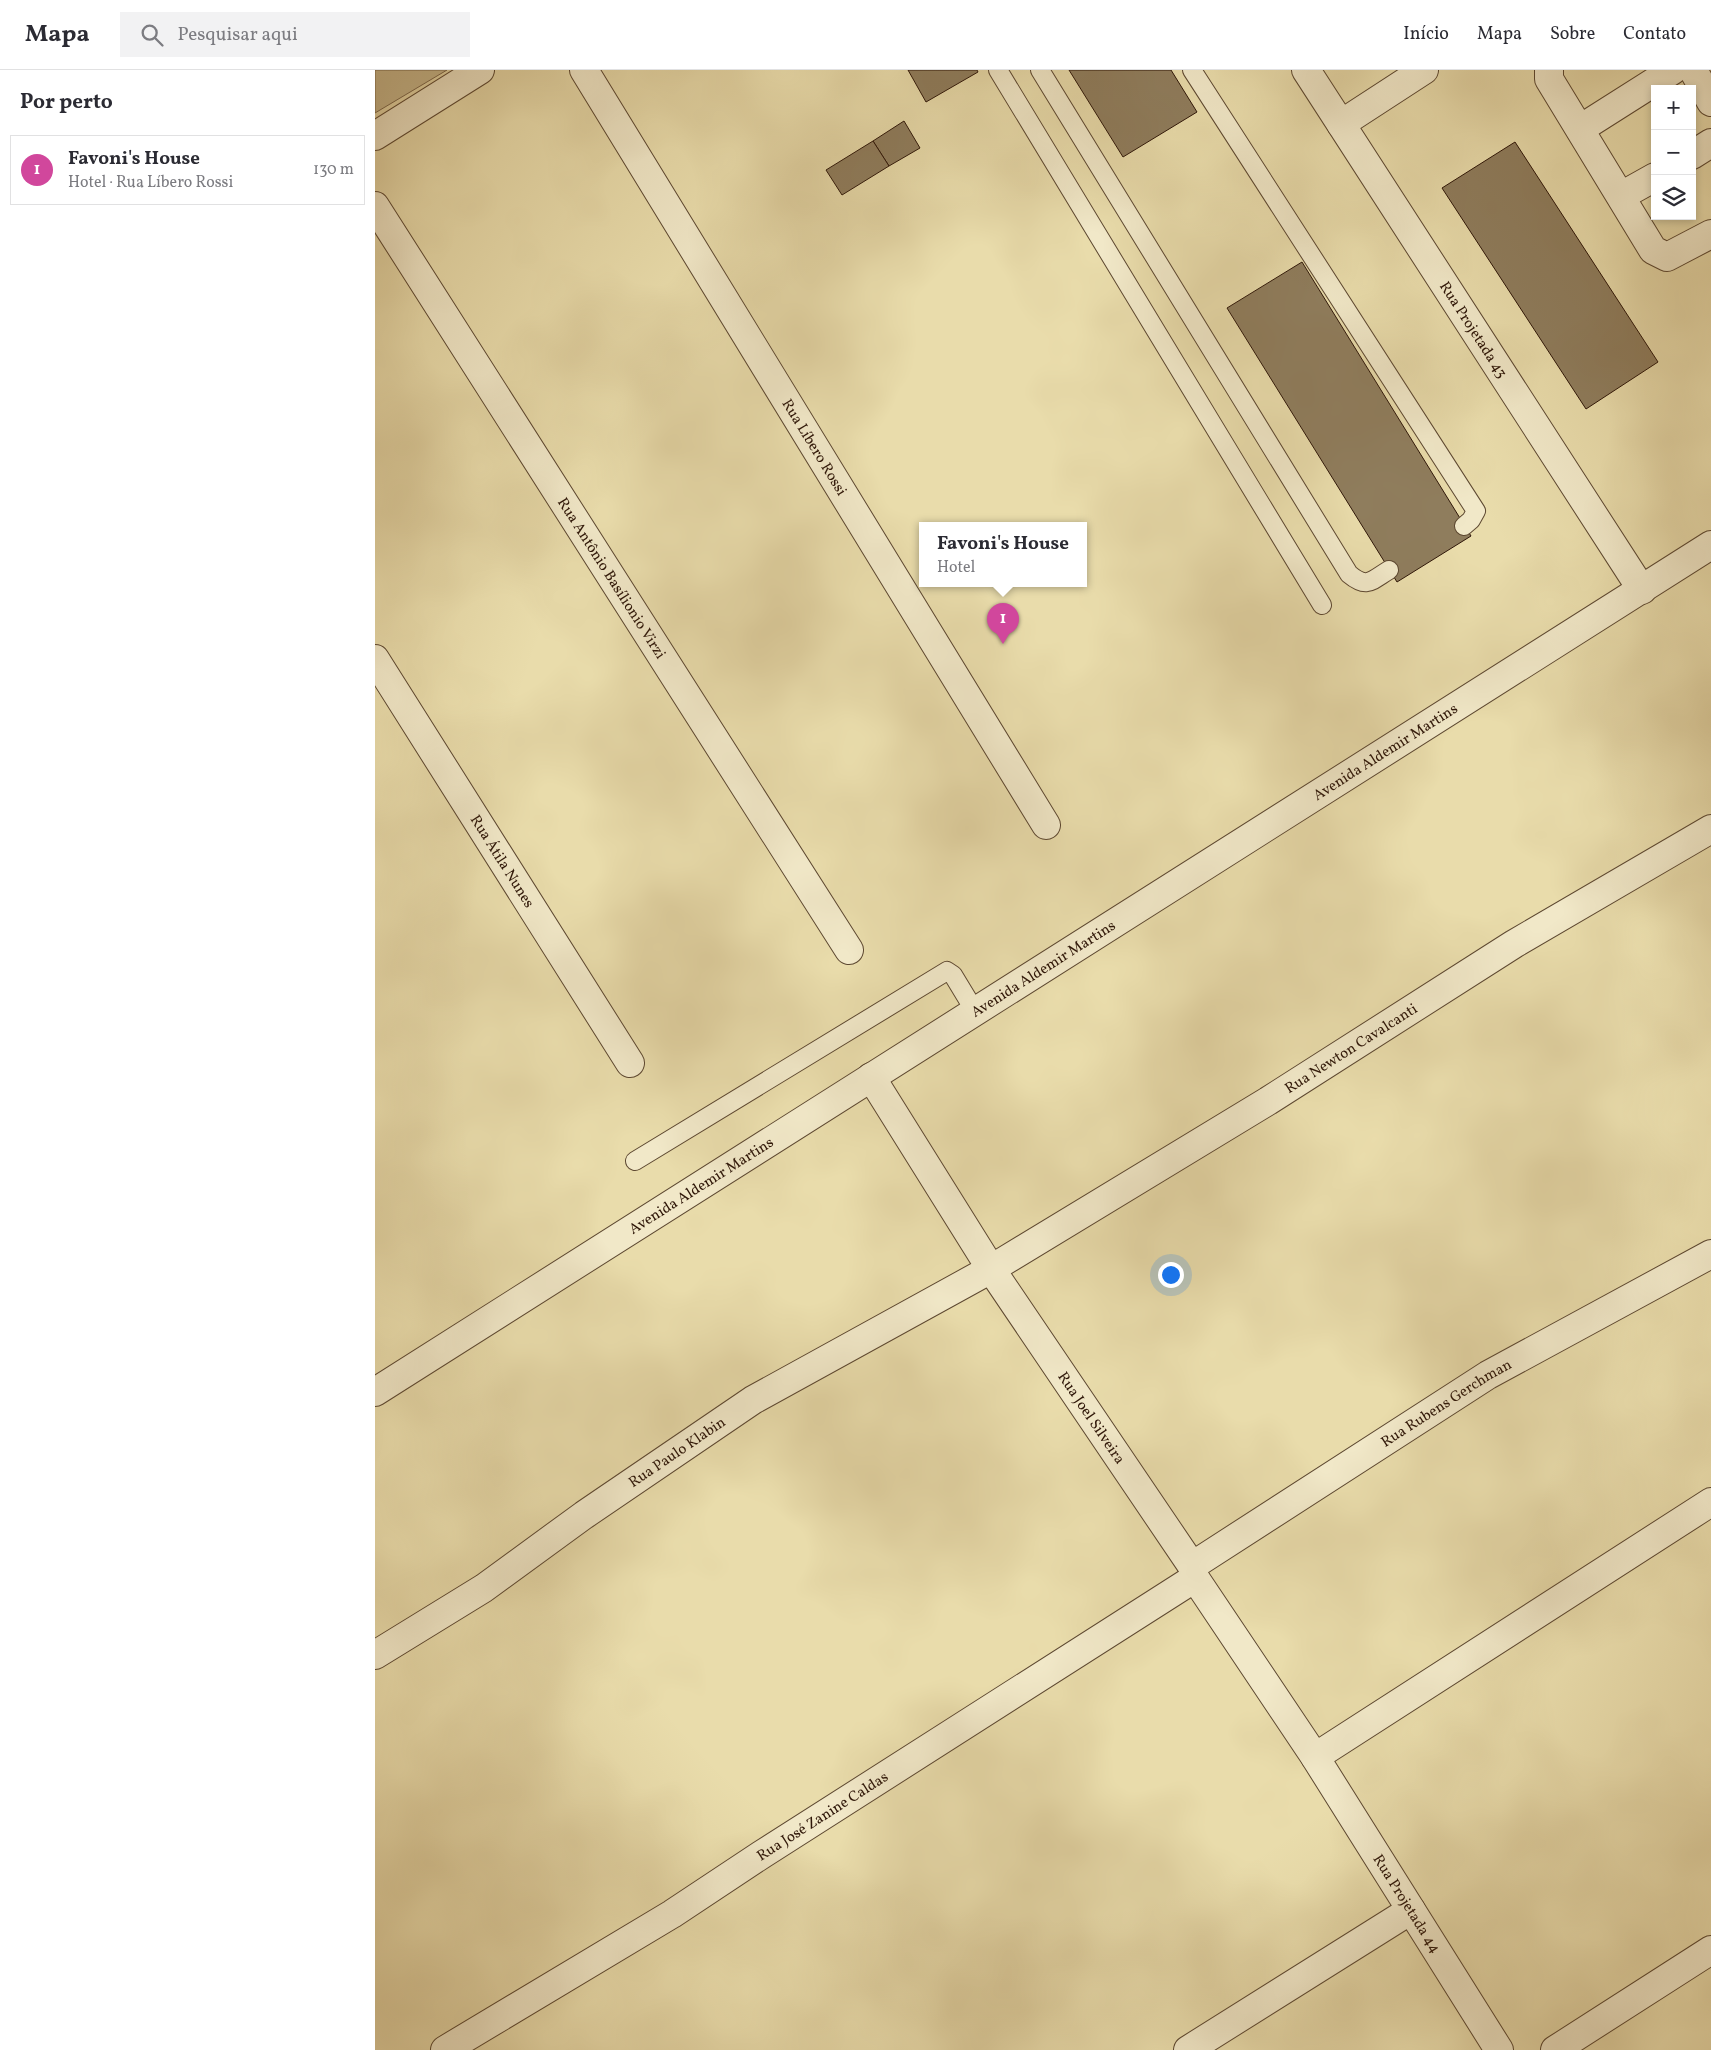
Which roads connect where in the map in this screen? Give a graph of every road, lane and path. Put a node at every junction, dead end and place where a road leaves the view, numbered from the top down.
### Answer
1 (480, 70) edge
2 (584, 70) edge
3 (999, 70) edge
4 (1040, 70) edge
5 (1193, 70) edge
6 (1306, 70) edge
7 (1424, 70) edge
8 (1549, 70) edge
9 (1673, 70) edge
10 (1693, 70) edge
11 (1711, 102) edge
12 (1341, 124) junction
13 (1580, 130) junction
14 (375, 136) edge
15 (1711, 144) edge
16 (1696, 152) edge
17 (1651, 179) edge
18 (1621, 196) junction
19 (375, 206) edge
20 (1711, 234) edge
21 (1464, 526) dead end
22 (1711, 545) edge
23 (1389, 570) dead end
24 (1642, 590) junction
25 (1322, 604) dead end
26 (375, 659) edge
27 (1047, 826) dead end
28 (1711, 829) edge
29 (849, 950) dead end
30 (976, 1012) junction
31 (630, 1063) dead end
32 (871, 1077) junction
33 (635, 1161) dead end
34 (1711, 1254) edge
35 (991, 1269) junction
36 (375, 1392) edge
37 (1711, 1502) edge
38 (1193, 1572) junction
39 (375, 1655) edge
40 (1315, 1757) junction
41 (1411, 1910) junction
42 (1711, 1950) edge
43 (445, 2050) edge
44 (1188, 2050) edge
45 (1499, 2050) edge
46 (1555, 2050) edge

1 - 14 street
2 - 27 street, Rua Líbero Rossi
3 - 25 lane
4 - 23 lane
5 - 21 lane
6 - 12 street, Rua Projetada 43
7 - 12 street
8 - 13 street
9 - 13 street
10 - 11 street
12 - 24 street, Rua Projetada 43
13 - 18 street
15 - 16 street
17 - 18 street
18 - 20 street
19 - 29 street, Rua Antônio Basílionio Virzi
22 - 24 street, Avenida Aldemir Martins
24 - 30 street, Avenida Aldemir Martins
26 - 31 street, Rua Átila Nunes
28 - 35 street, Rua Newton Cavalcanti
30 - 32 street, Avenida Aldemir Martins
30 - 33 lane
32 - 35 street, Rua Joel Silveira
32 - 36 street, Avenida Aldemir Martins
34 - 38 street, Rua Rubens Gerchman
35 - 38 street, Rua Joel Silveira
35 - 39 street, Rua Paulo Klabin
37 - 40 street
38 - 40 street, Rua Joel Silveira
38 - 43 street, Rua José Zanine Caldas
40 - 41 street, Rua Projetada 44
41 - 44 street
41 - 45 street, Rua Projetada 44
42 - 46 street

